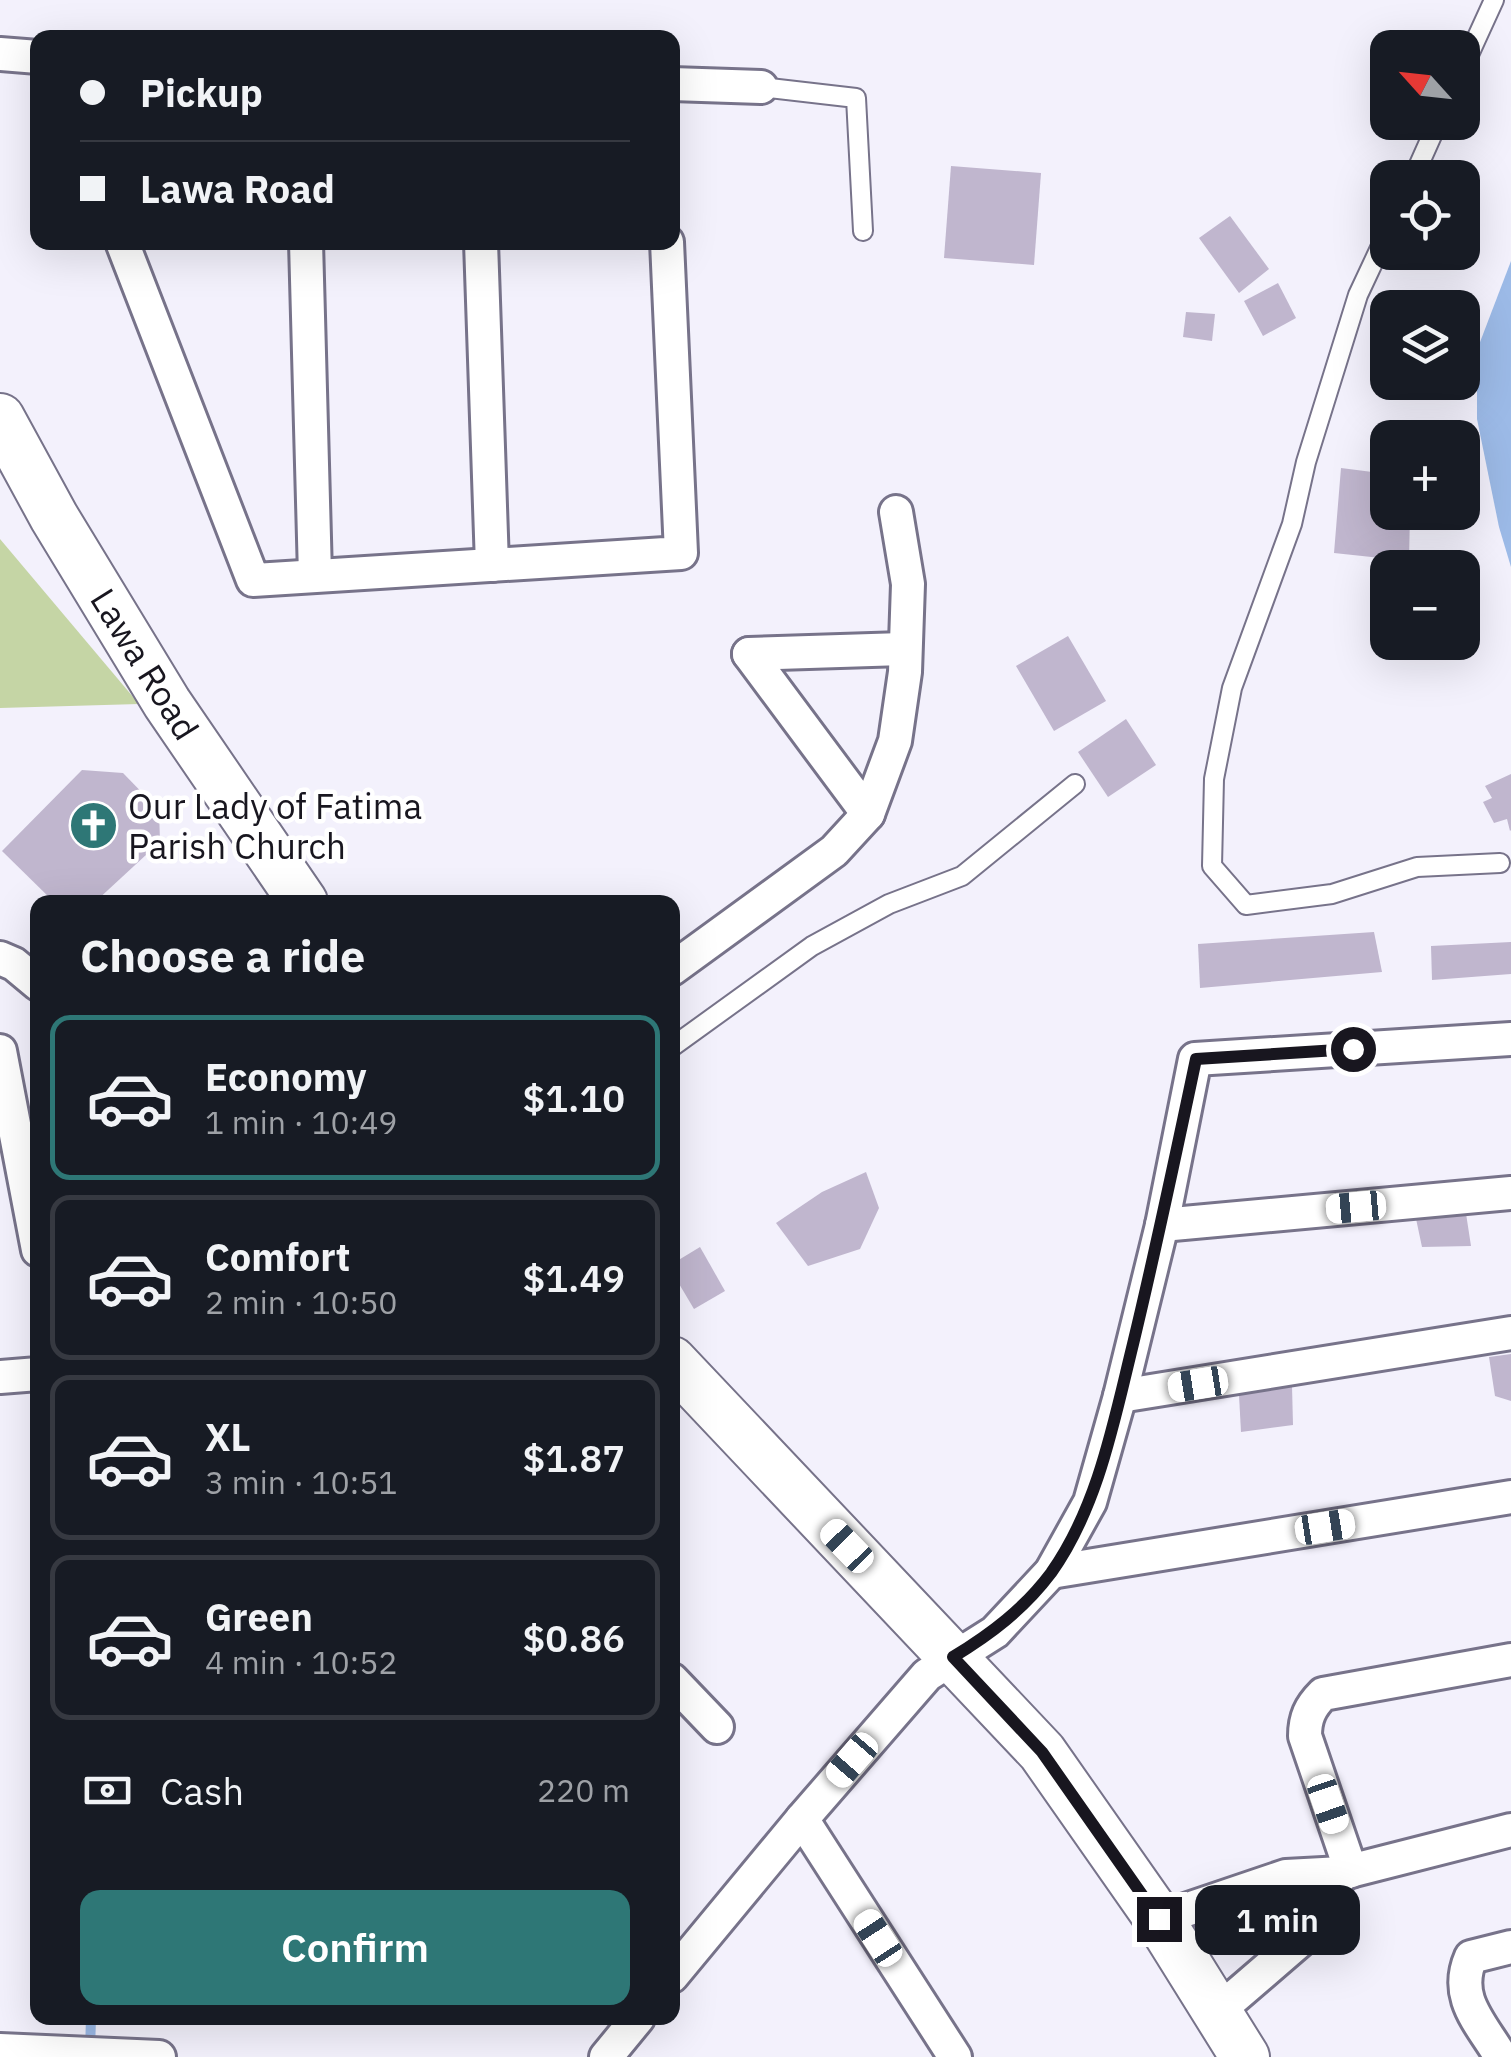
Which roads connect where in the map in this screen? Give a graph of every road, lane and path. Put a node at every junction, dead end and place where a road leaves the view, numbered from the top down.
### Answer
1 (1494, 0) edge
2 (1480, 31) edge
3 (0, 54) edge
4 (30, 56) edge
5 (680, 84) edge
6 (761, 86) joint
7 (863, 231) dead end
8 (125, 250) edge
9 (306, 250) edge
10 (480, 250) edge
11 (666, 250) edge
12 (1370, 269) edge
13 (0, 418) edge
14 (896, 512) dead end
15 (492, 564) junction
16 (315, 576) junction
17 (904, 649) junction
18 (1075, 784) dead end
19 (868, 814) junction
20 (1500, 862) dead end
21 (298, 895) edge
22 (0, 958) edge
23 (680, 963) edge
24 (30, 977) edge
25 (1511, 1039) edge
26 (680, 1041) edge
27 (0, 1050) edge
28 (1511, 1193) edge
29 (30, 1208) edge
30 (1162, 1224) junction
31 (1511, 1333) edge
32 (680, 1368) edge
33 (30, 1375) edge
34 (0, 1377) edge
35 (1120, 1396) junction
36 (1511, 1497) edge
37 (1052, 1572) junction
38 (953, 1657) junction
39 (1511, 1660) edge
40 (680, 1688) edge
41 (717, 1727) dead end
42 (802, 1818) junction
43 (1511, 1830) edge
44 (1346, 1872) junction
45 (1159, 1919) junction
46 (1511, 1947) edge
47 (680, 1966) edge
48 (1217, 2012) junction
49 (632, 2025) edge
50 (0, 2050) edge
51 (159, 2057) edge
52 (606, 2057) edge
53 (955, 2057) edge
54 (1246, 2057) edge
55 (1501, 2057) edge

1 - 2 lane
3 - 4 street
5 - 6 street
6 - 7 lane
8 - 16 street
9 - 16 street
10 - 15 street
11 - 15 street
12 - 20 lane
13 - 21 main road, Lawa Road
14 - 17 street
15 - 16 street
17 - 19 street
17 - 19 street
18 - 26 lane
19 - 23 street
22 - 24 street
25 - 30 street
27 - 29 street
28 - 30 street
30 - 35 street
31 - 35 street
32 - 38 main road
33 - 34 street
35 - 37 street
36 - 37 street
37 - 38 street
38 - 42 street
38 - 45 main road
39 - 44 street
40 - 41 street
42 - 47 street
42 - 53 street
43 - 44 street
44 - 45 street
44 - 48 street
45 - 48 main road
46 - 55 street
48 - 54 main road
49 - 52 street
50 - 51 street

